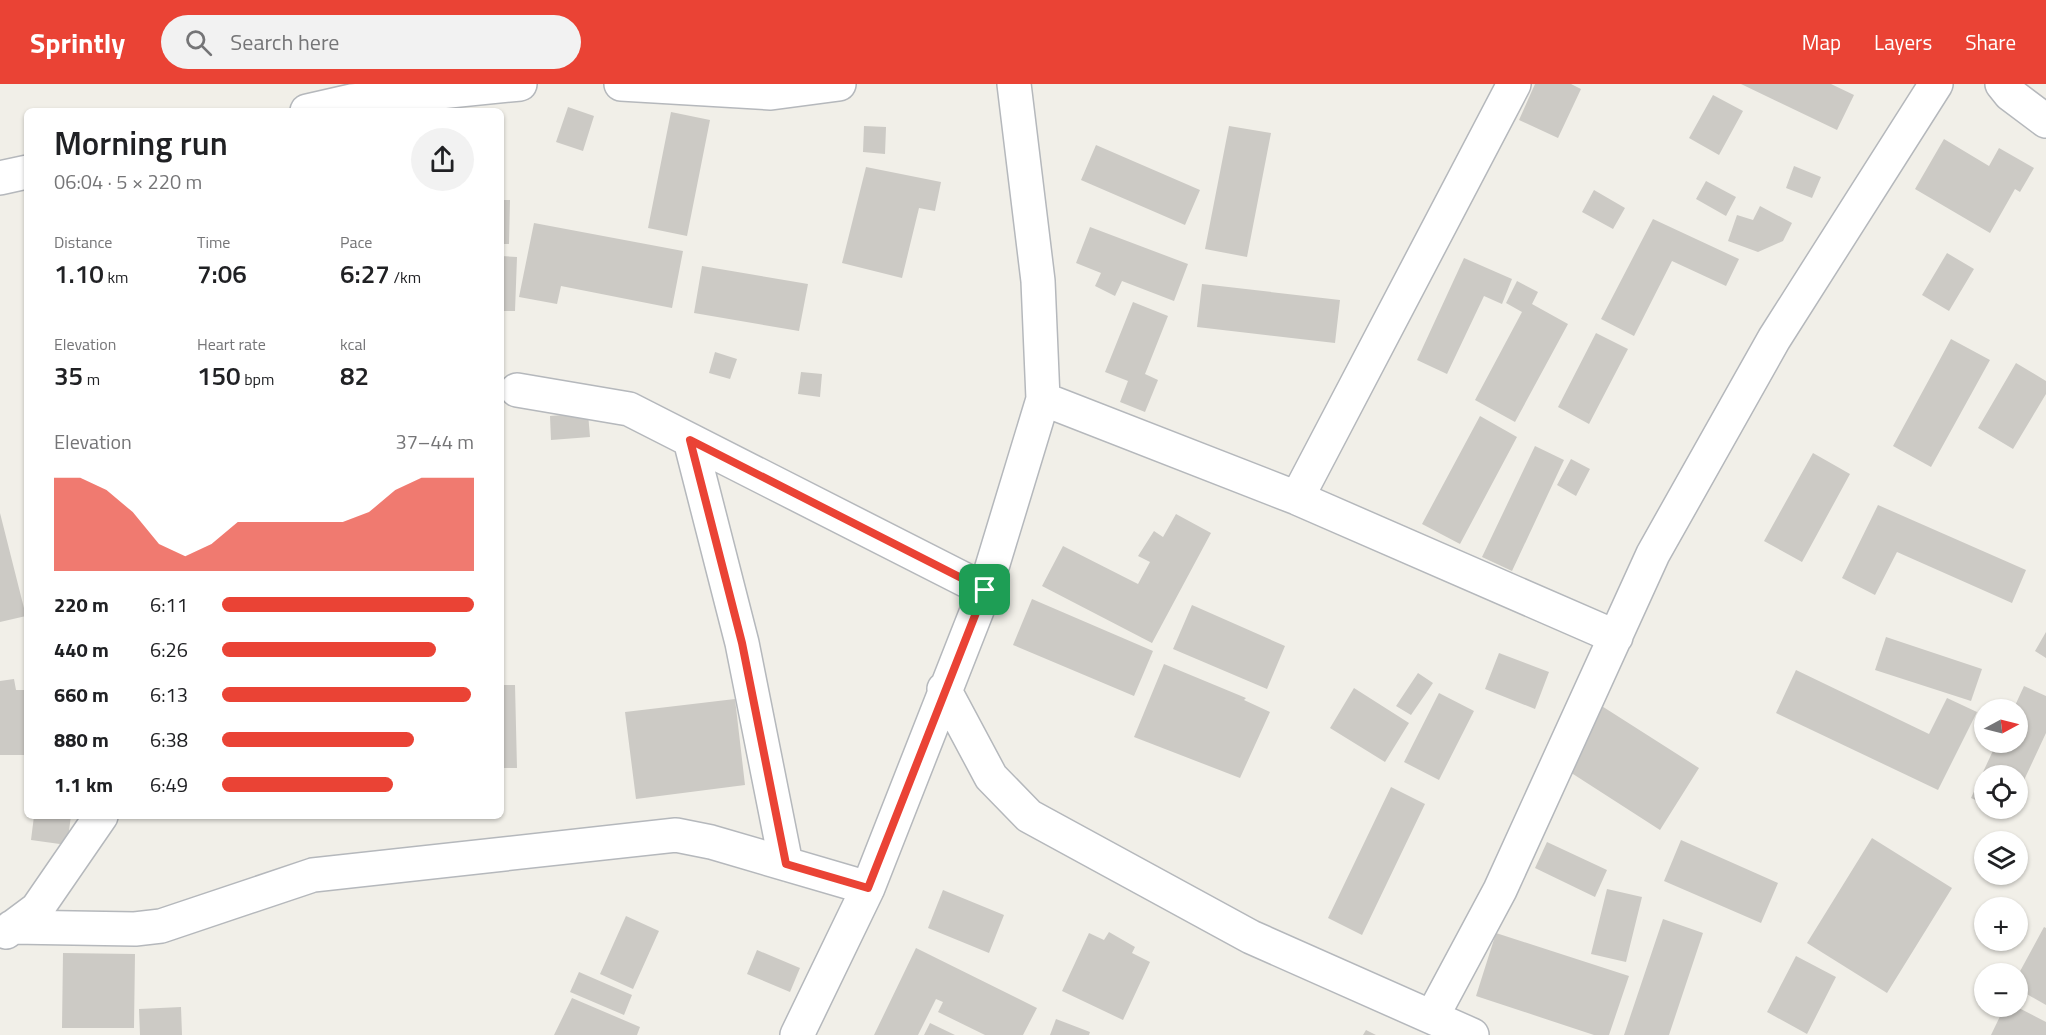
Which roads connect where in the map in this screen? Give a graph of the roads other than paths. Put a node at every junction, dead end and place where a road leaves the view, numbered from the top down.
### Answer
1 (520, 84) edge
2 (621, 84) edge
3 (839, 84) edge
4 (1014, 84) edge
5 (1514, 84) edge
6 (1936, 84) edge
7 (2002, 84) edge
8 (320, 108) edge
9 (2046, 122) edge
10 (24, 173) edge
11 (0, 178) edge
12 (517, 390) dead end
13 (1043, 399) junction
14 (690, 440) junction
15 (1297, 498) junction
16 (985, 590) junction
17 (1616, 637) junction
18 (944, 689) junction
19 (99, 819) edge
20 (786, 864) junction
21 (868, 888) junction
22 (6, 932) edge
23 (1432, 1017) junction
24 (797, 1035) edge
25 (1472, 1035) edge

1 - 8 street
2 - 3 street
4 - 13 street
5 - 15 street
6 - 17 street
7 - 9 street
10 - 11 street
12 - 14 street
13 - 15 street
13 - 16 street
14 - 16 street
14 - 20 street
15 - 17 street
16 - 18 street
17 - 23 street
18 - 21 street
18 - 23 street
19 - 22 street
20 - 21 street
20 - 22 street
21 - 24 street
23 - 25 street

